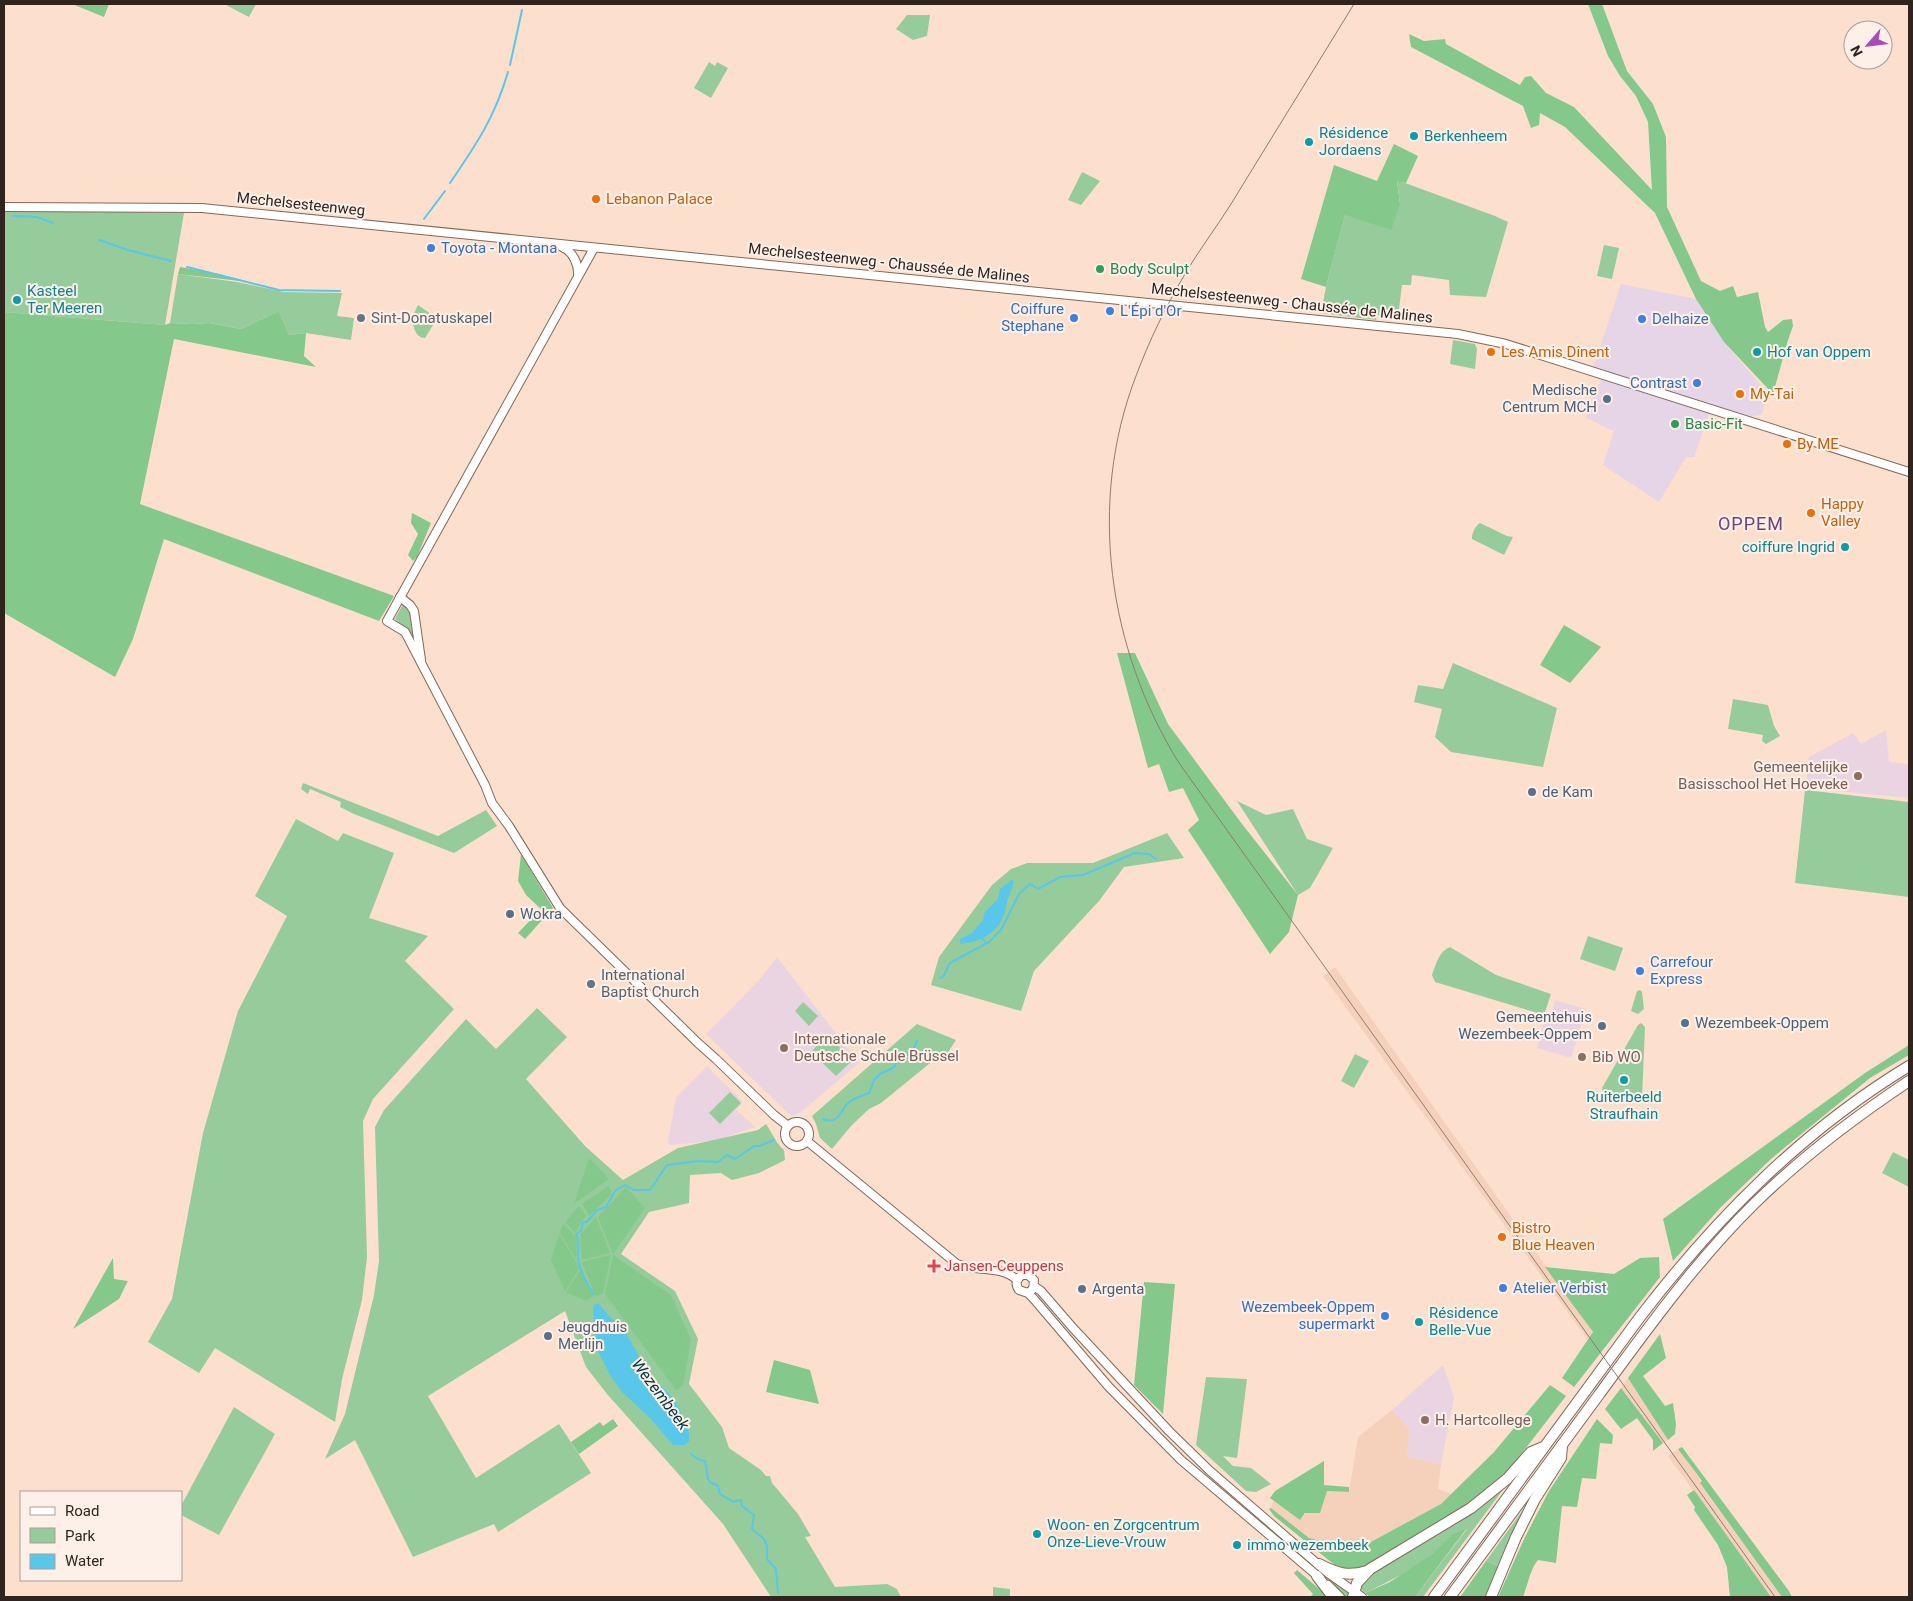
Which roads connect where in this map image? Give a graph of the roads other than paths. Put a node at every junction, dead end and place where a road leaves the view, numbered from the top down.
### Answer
1 (4, 207) edge
2 (553, 244) junction
3 (594, 248) junction
4 (578, 276) junction
5 (1909, 472) edge
6 (400, 597) junction
7 (422, 662) junction
8 (1909, 1066) edge
9 (1909, 1081) edge
10 (788, 1126) junction
11 (807, 1141) junction
12 (1017, 1280) junction
13 (1034, 1286) junction
14 (1028, 1293) junction
15 (1562, 1445) junction
16 (1544, 1447) junction
17 (1319, 1564) junction
18 (1370, 1570) junction
19 (1317, 1576) junction
20 (1356, 1595) edge
21 (1333, 1597) edge
22 (1340, 1597) edge
23 (1434, 1597) edge
24 (1450, 1597) edge
25 (1491, 1597) edge

1 - 2 main road, Mechelsesteenweg
2 - 3 main road, Mechelsesteenweg
2 - 4 main road
3 - 4 main road
3 - 5 main road, Mechelsesteenweg - Chaussée de Malines
4 - 6 main road
6 - 7 main road
6 - 7 main road
7 - 10 main road
8 - 16 highway
9 - 15 highway
10 - 11 main road
10 - 11 main road
11 - 12 main road
12 - 13 main road
12 - 14 main road
13 - 14 main road
13 - 17 main road
14 - 19 main road
15 - 24 highway
15 - 25 highway
16 - 18 highway
16 - 23 highway
17 - 18 highway
17 - 20 main road
18 - 20 highway
19 - 21 highway
19 - 22 main road

